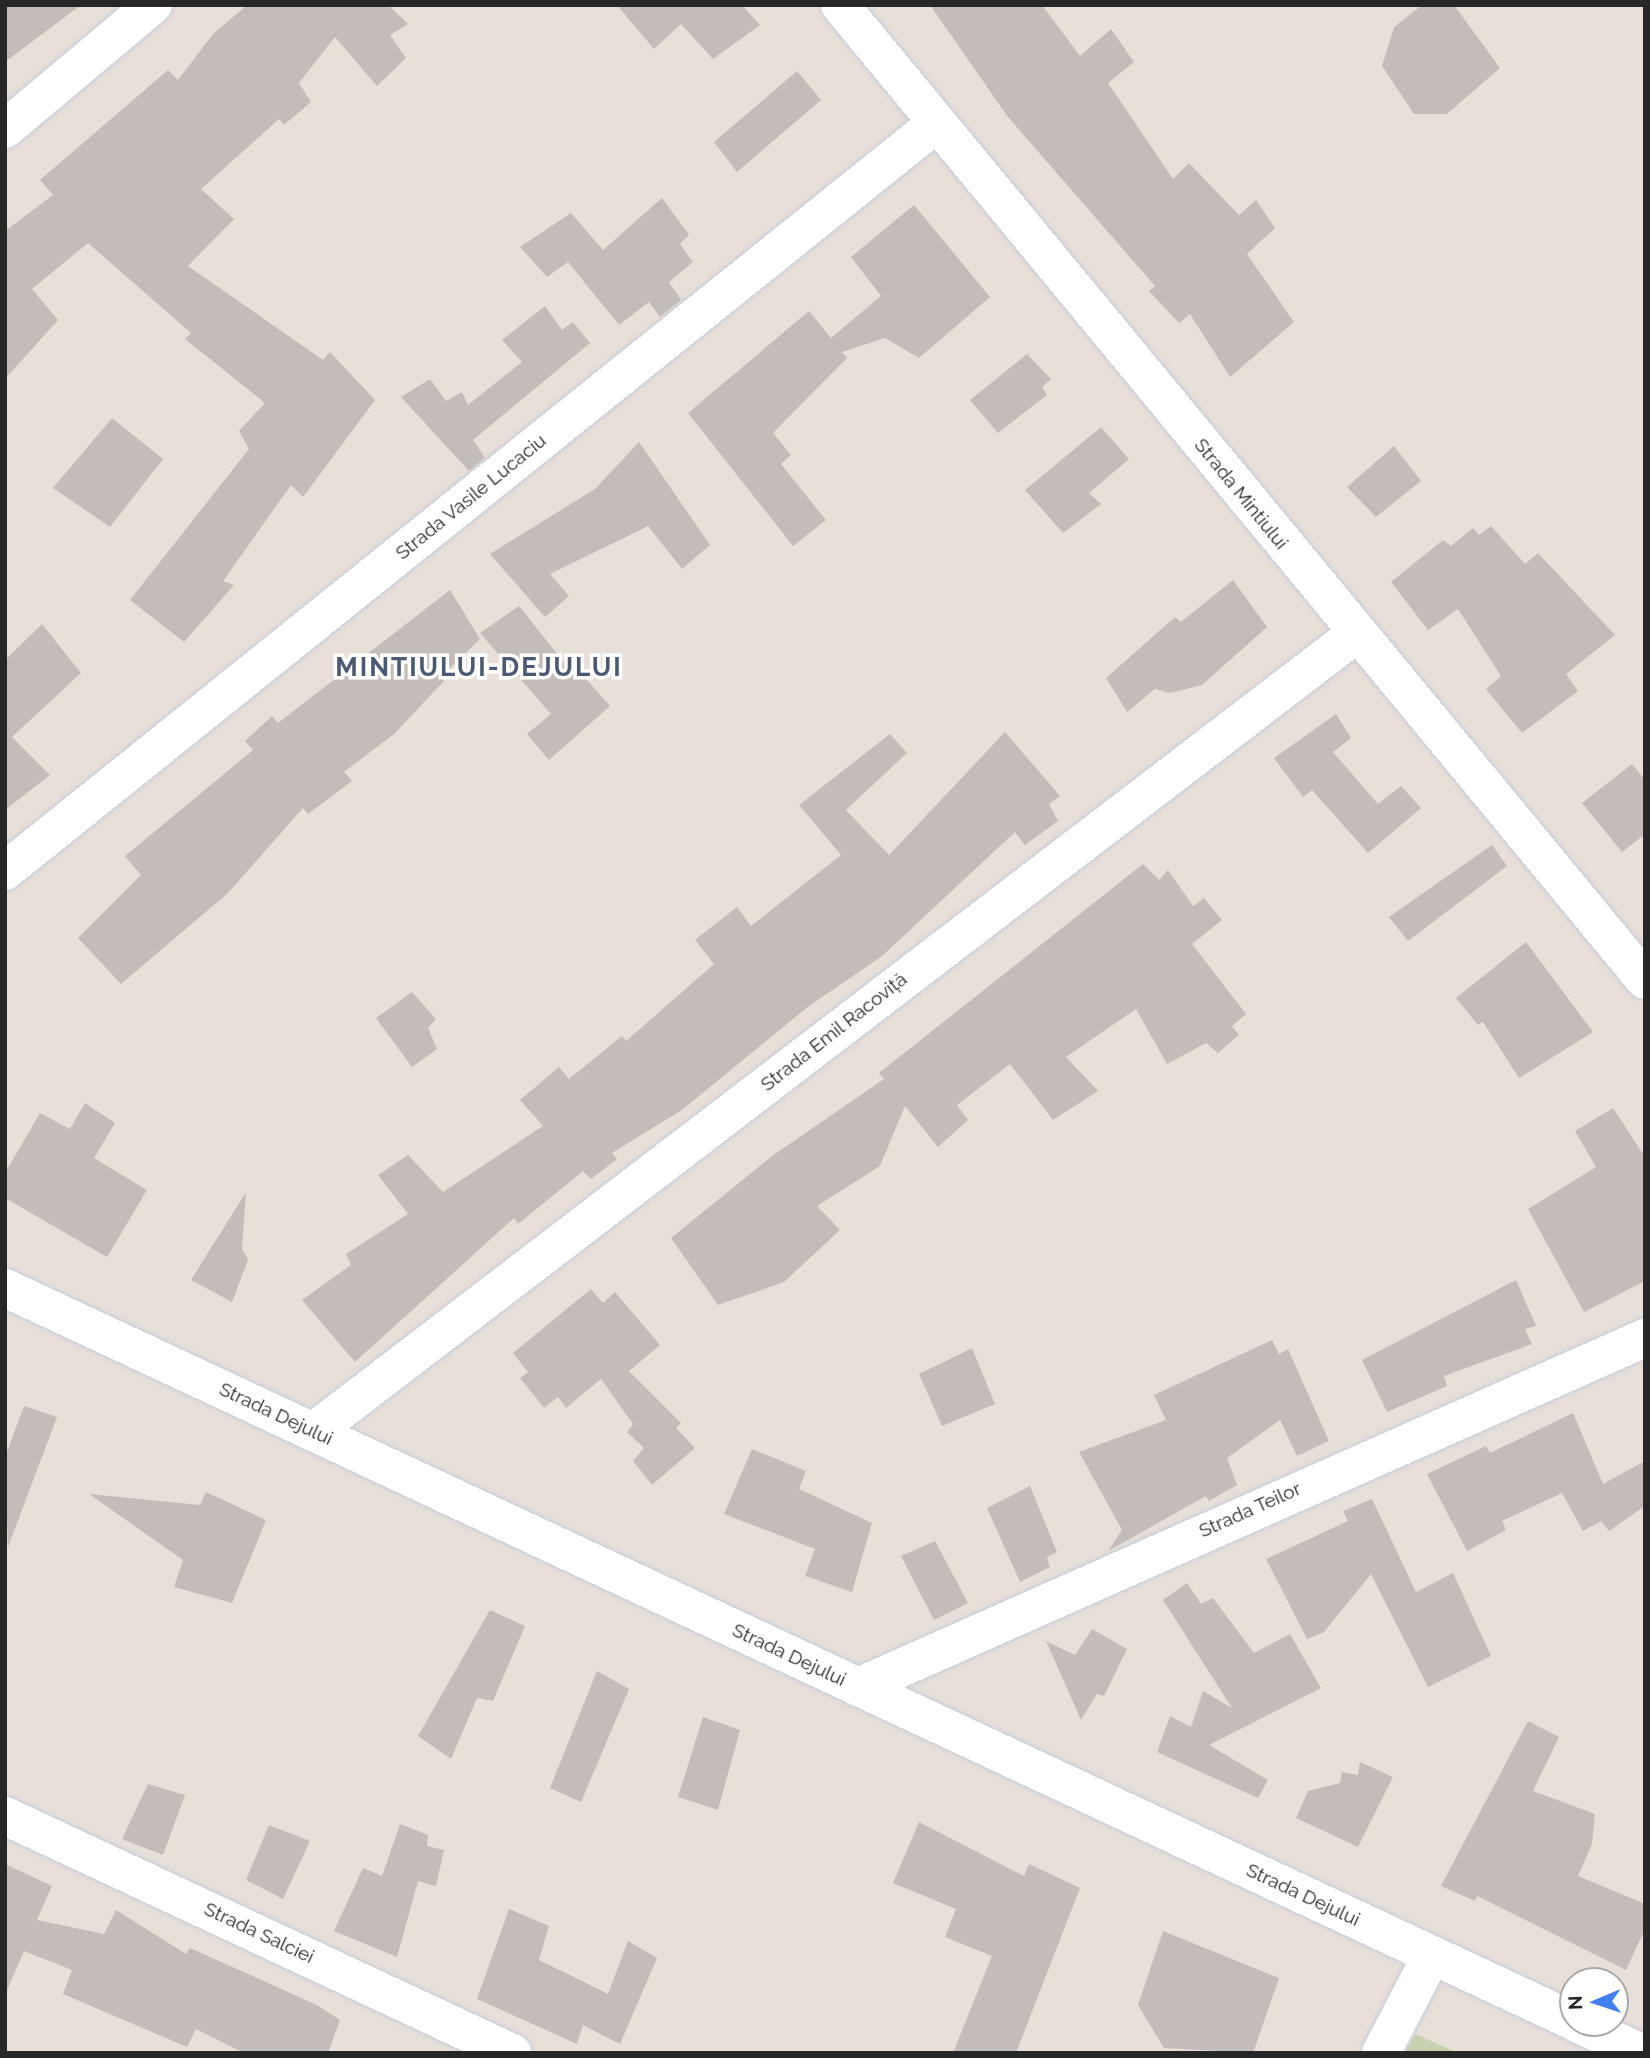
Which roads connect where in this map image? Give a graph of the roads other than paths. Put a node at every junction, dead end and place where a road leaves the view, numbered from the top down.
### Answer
1 (153, 5) edge
2 (840, 5) edge
3 (937, 123) junction
4 (5, 129) edge
5 (1356, 634) junction
6 (5, 871) edge
7 (1645, 980) edge
8 (5, 1288) edge
9 (1645, 1338) edge
10 (313, 1432) junction
11 (858, 1686) junction
12 (5, 1816) edge
13 (1432, 1955) junction
14 (1559, 2015) edge
15 (1607, 2037) edge
16 (512, 2053) edge
17 (1381, 2053) edge
18 (1641, 2053) edge

1 - 4 street
2 - 3 street, Strada Mintiului
3 - 5 street, Strada Mintiului
3 - 6 street, Strada Vasile Lucaciu
5 - 7 street, Strada Mintiului
5 - 10 street, Strada Emil Racoviță
8 - 10 street, Strada Dejului
9 - 11 street, Strada Teilor
10 - 11 street, Strada Dejului
11 - 13 street, Strada Dejului
12 - 16 street, Strada Salciei
13 - 14 street, Strada Dejului
13 - 17 street
15 - 18 street, Strada Dejului

